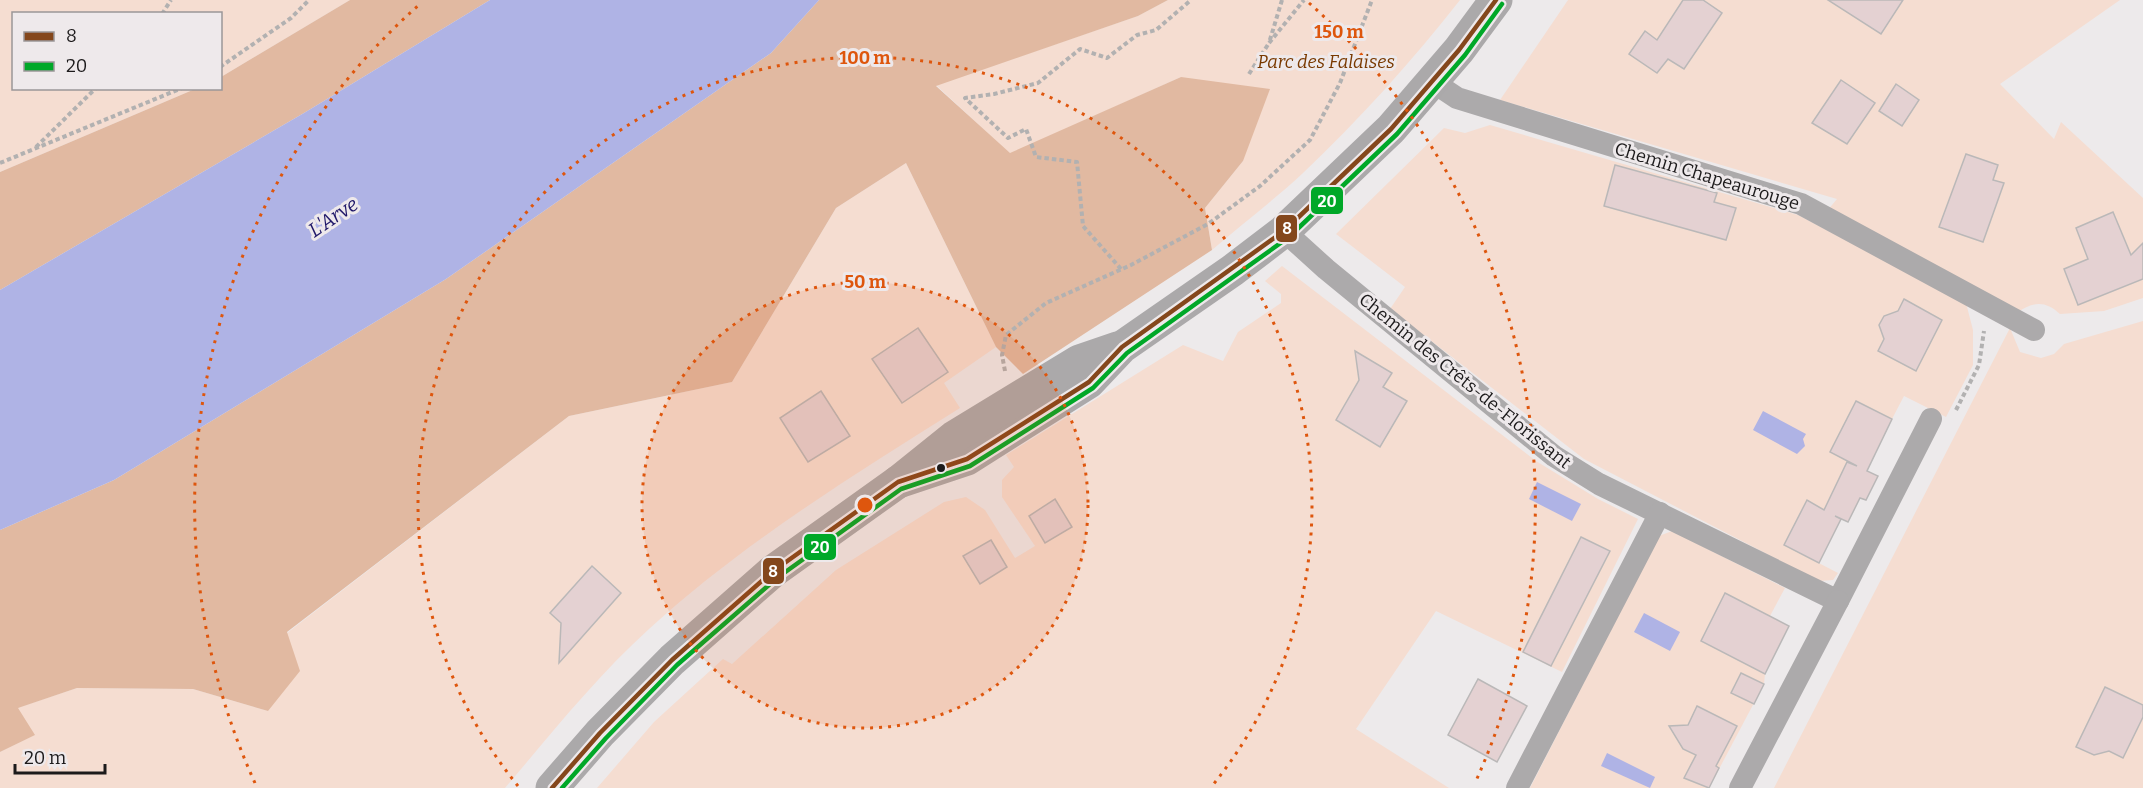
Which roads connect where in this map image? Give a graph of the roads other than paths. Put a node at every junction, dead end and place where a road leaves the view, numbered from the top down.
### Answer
1 (1496, 0) edge
2 (1433, 82) junction
3 (1284, 231) junction
4 (2034, 330) dead end
5 (1931, 419) dead end
6 (1660, 513) junction
7 (1838, 601) junction
8 (552, 788) edge
9 (1517, 788) edge
10 (1740, 788) edge

1 - 2 main road
2 - 3 main road
2 - 4 street, Chemin Chapeaurouge
3 - 6 street, Chemin des Crêts-de-Florissant
3 - 8 main road
5 - 7 street
6 - 7 street, Chemin des Crêts-de-Florissant
6 - 9 street
7 - 10 street

